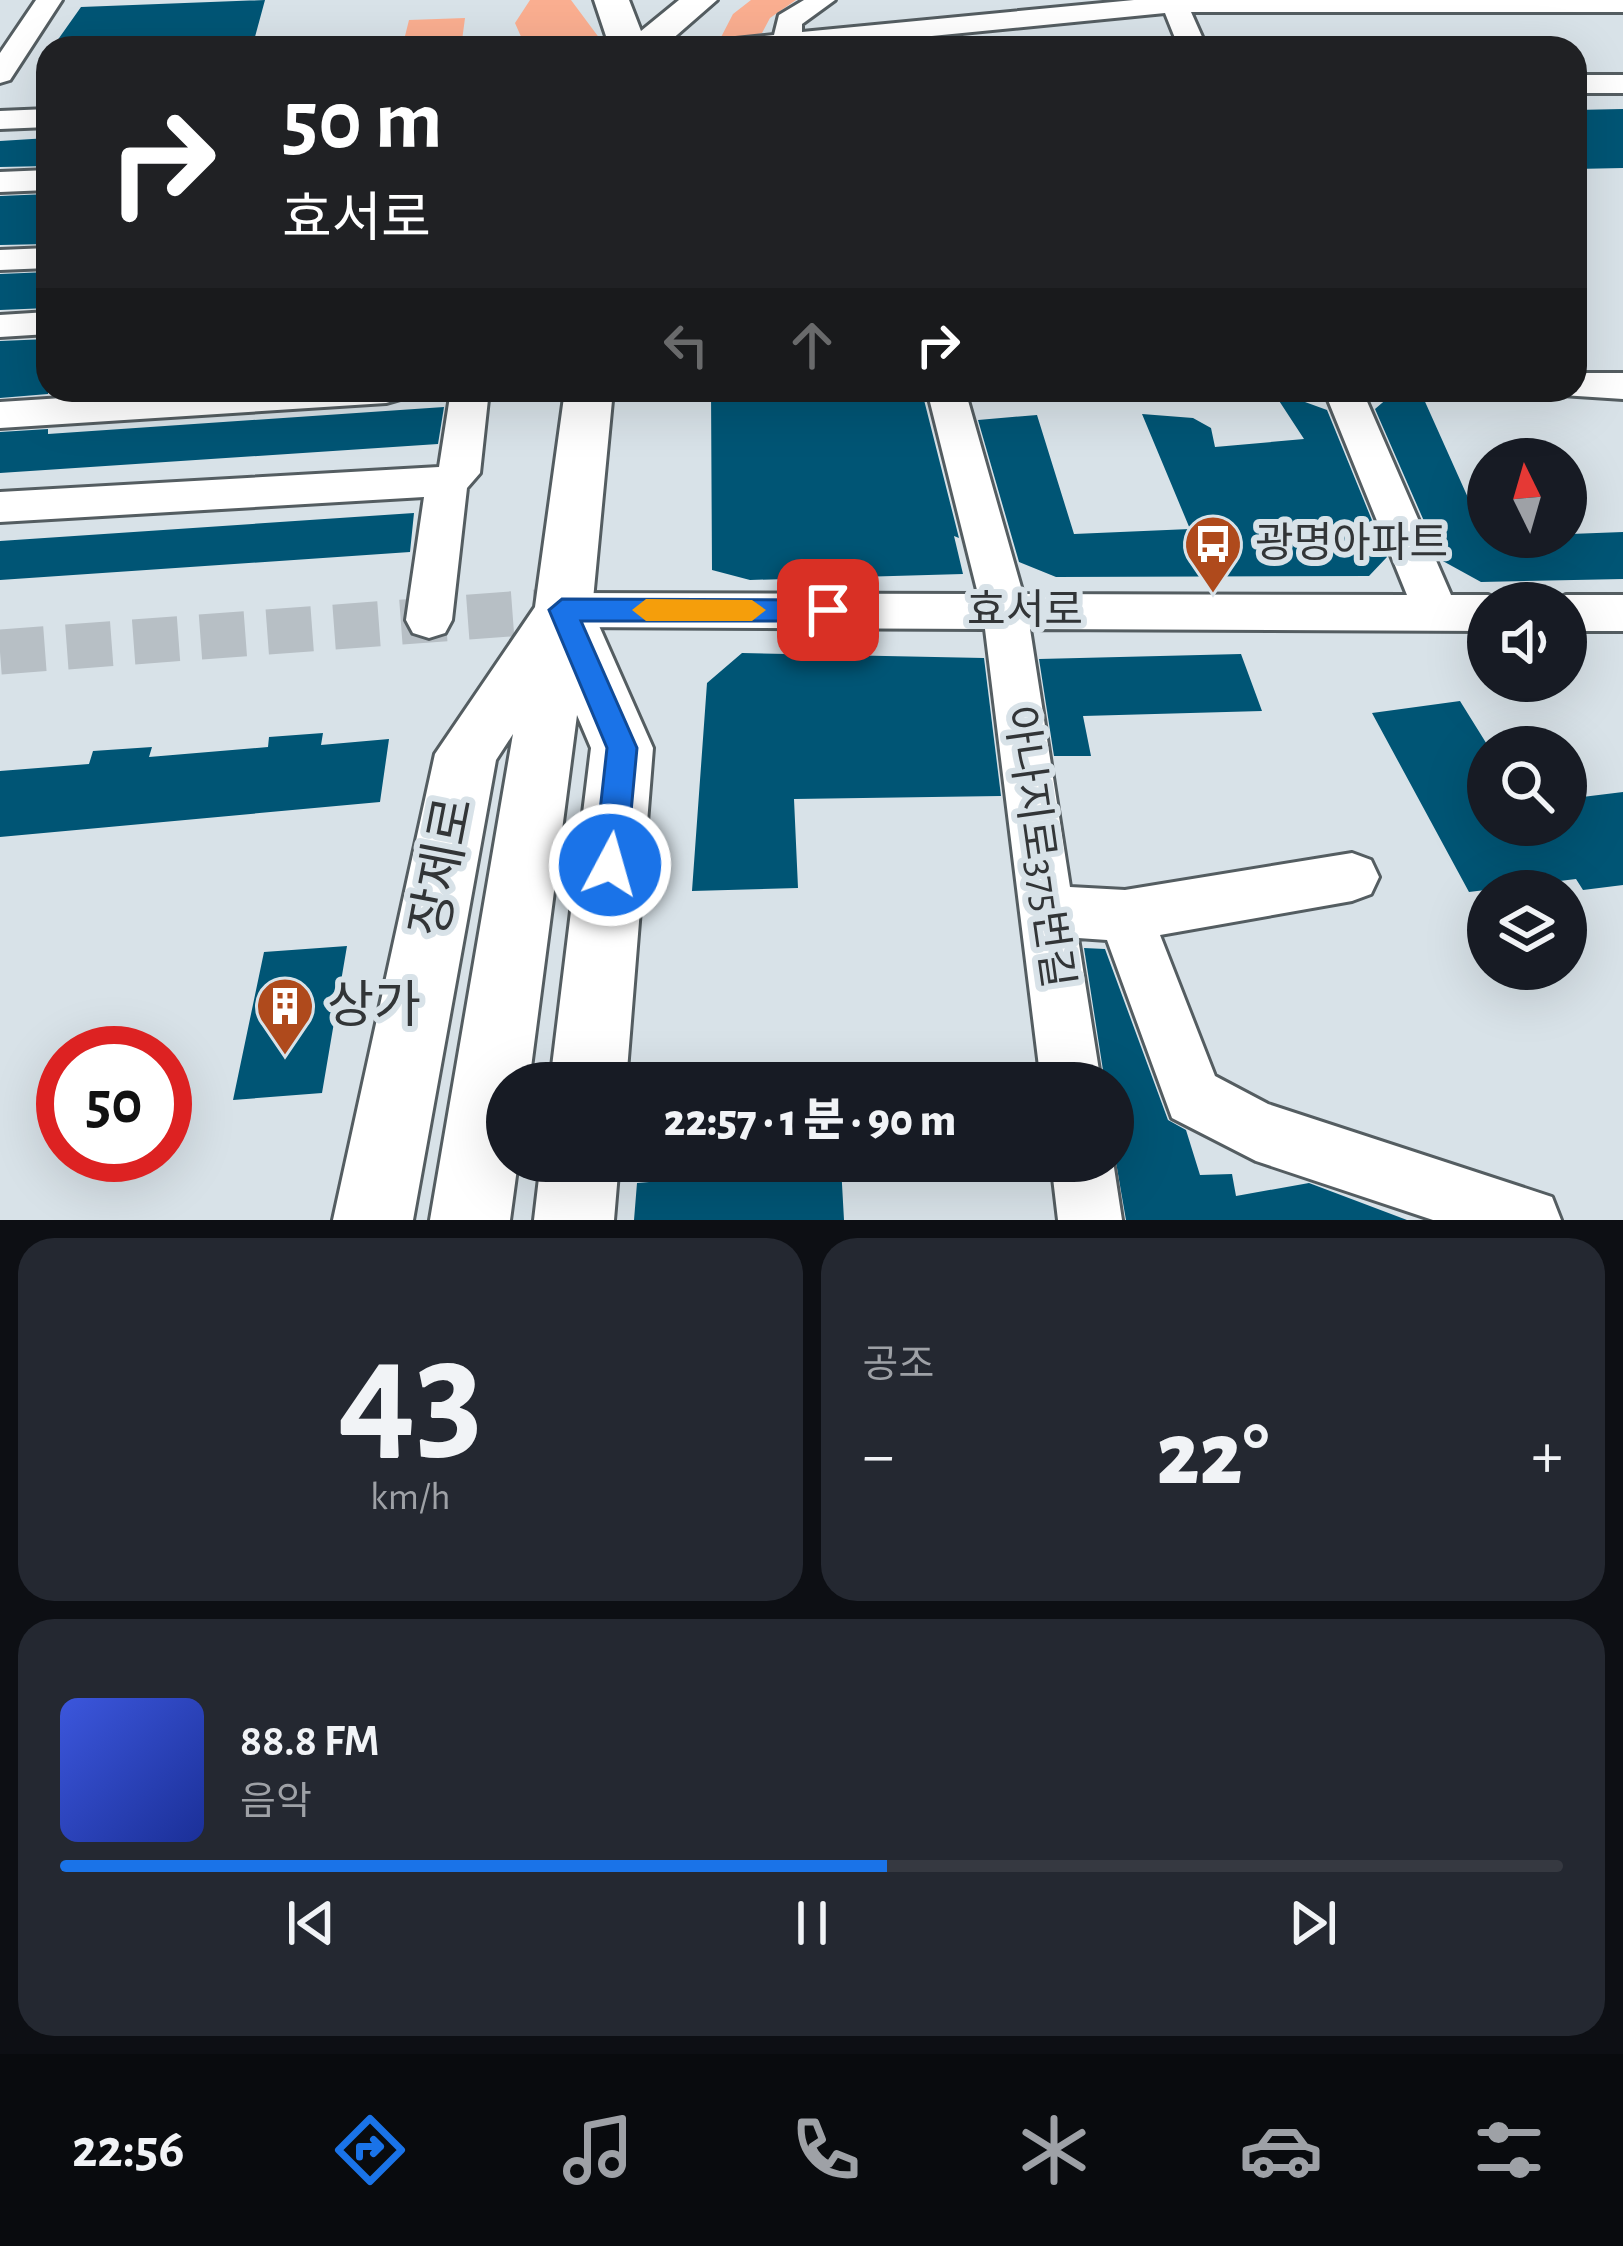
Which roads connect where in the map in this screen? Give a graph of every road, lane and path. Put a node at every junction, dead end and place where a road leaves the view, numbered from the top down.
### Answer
1 (49, 0) edge
2 (611, 0) edge
3 (648, 0) edge
4 (700, 0) edge
5 (822, 0) edge
6 (1174, 2) edge
7 (1623, 4) edge
8 (1074, 26) junction
9 (628, 36) edge
10 (638, 36) edge
11 (650, 36) edge
12 (788, 36) edge
13 (895, 36) edge
14 (999, 36) edge
15 (1188, 36) edge
16 (11, 42) edge
17 (0, 74) edge
18 (1587, 84) edge
19 (1623, 84) edge
20 (36, 118) edge
21 (0, 120) edge
22 (36, 180) edge
23 (0, 182) edge
24 (36, 237) edge
25 (0, 239) edge
26 (36, 258) edge
27 (0, 260) edge
28 (36, 323) edge
29 (0, 326) edge
30 (1587, 386) edge
31 (1623, 386) edge
32 (201, 402) edge
33 (469, 402) edge
34 (588, 402) edge
35 (949, 402) edge
36 (1347, 402) edge
37 (0, 415) edge
38 (447, 481) junction
39 (0, 507) edge
40 (562, 610) junction
41 (1005, 611) junction
42 (1436, 613) junction
43 (1467, 613) edge
44 (1587, 613) edge
45 (1623, 613) edge
46 (429, 620) dead end
47 (1352, 877) dead end
48 (1047, 911) junction
49 (1125, 915) junction
50 (590, 1062) edge
51 (1068, 1062) edge
52 (578, 1182) edge
53 (1085, 1182) edge
54 (373, 1220) edge
55 (470, 1220) edge
56 (574, 1220) edge
57 (1090, 1220) edge
58 (1529, 1220) edge

1 - 16 street
2 - 9 main road
3 - 10 main road
4 - 11 main road
5 - 12 street
6 - 7 street
6 - 8 street
6 - 15 street
8 - 13 street
8 - 14 street
16 - 17 street
18 - 19 street
20 - 21 street
22 - 23 street
24 - 25 street
26 - 27 street
28 - 29 street
30 - 31 street
32 - 37 street
33 - 38 street
34 - 40 main road, 장제로
35 - 41 street, 아나지로375번길
36 - 42 street
38 - 39 street
38 - 46 street
40 - 41 street, 효서로
40 - 50 main road
40 - 54 main road, 장제로
40 - 55 main road, 장제로
41 - 42 street, 효서로
41 - 48 street, 아나지로375번길
42 - 43 street, 효서로
44 - 45 street
47 - 49 street
48 - 49 street
48 - 51 street, 아나지로375번길
49 - 58 street
52 - 56 main road
53 - 57 street

